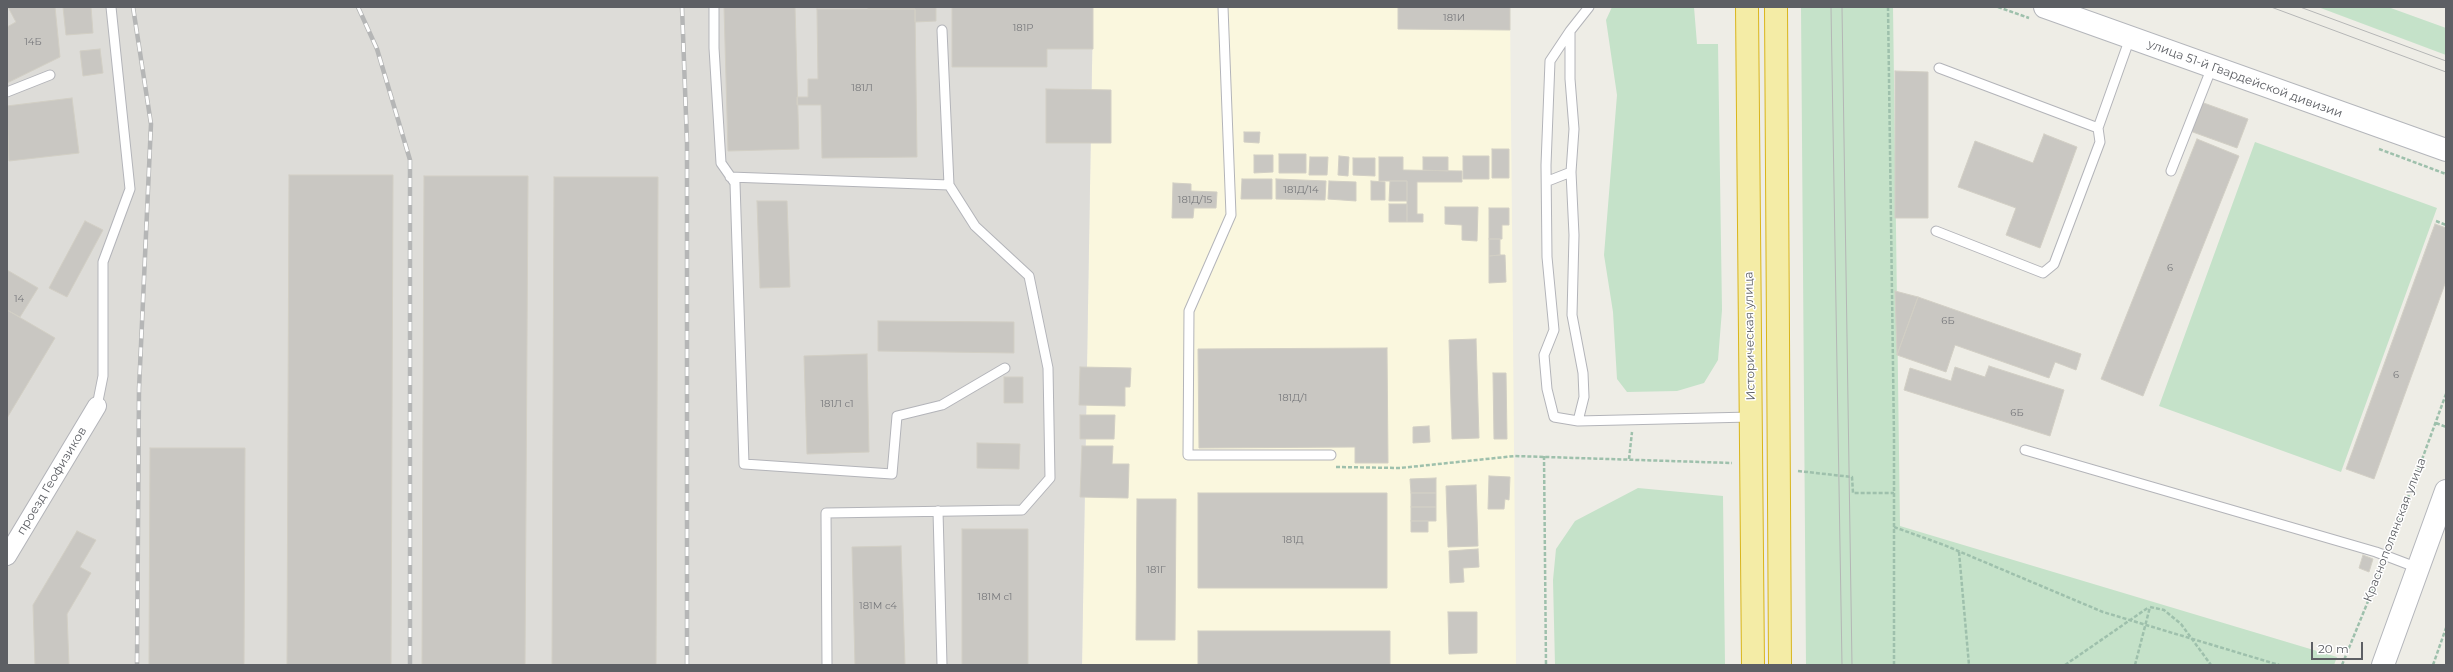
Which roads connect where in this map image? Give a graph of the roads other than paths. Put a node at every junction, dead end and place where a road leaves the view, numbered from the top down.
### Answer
1 (111, 7) edge
2 (714, 7) edge
3 (1223, 7) edge
4 (1589, 7) edge
5 (1746, 7) edge
6 (1776, 7) edge
7 (2045, 7) edge
8 (942, 30) dead end
9 (1570, 31) junction
10 (2130, 38) junction
11 (2212, 67) junction
12 (1939, 68) dead end
13 (50, 75) dead end
14 (7, 92) edge
15 (2098, 128) junction
16 (2446, 150) edge
17 (2171, 171) dead end
18 (1571, 172) junction
19 (730, 176) junction
20 (1548, 181) junction
21 (949, 184) junction
22 (1936, 231) dead end
23 (1004, 368) dead end
24 (97, 406) joint
25 (1751, 417) junction
26 (1578, 421) junction
27 (2025, 450) dead end
28 (1331, 455) dead end
29 (2446, 491) edge
30 (938, 511) junction
31 (7, 556) edge
32 (2418, 568) junction
33 (827, 665) edge
34 (942, 665) edge
35 (1753, 665) edge
36 (1780, 665) edge
37 (2383, 665) edge

1 - 24 lane
2 - 19 lane
3 - 28 lane
4 - 9 lane
5 - 25 highway, Историческая улица
6 - 36 highway
7 - 10 main road, улица 51-й Гвардейской дивизии
8 - 21 lane
9 - 18 lane
9 - 20 lane
10 - 11 main road, улица 51-й Гвардейской дивизии
10 - 15 lane
11 - 16 main road, улица 51-й Гвардейской дивизии
11 - 17 lane
12 - 15 lane
13 - 14 lane
15 - 22 lane
18 - 20 lane
18 - 26 lane
19 - 21 lane
19 - 23 lane
20 - 26 lane
21 - 30 lane
24 - 31 street, проезд Геофизиков
25 - 26 lane
25 - 35 highway, Историческая улица
27 - 32 lane
29 - 32 main road
30 - 33 lane
30 - 34 lane
32 - 37 main road

